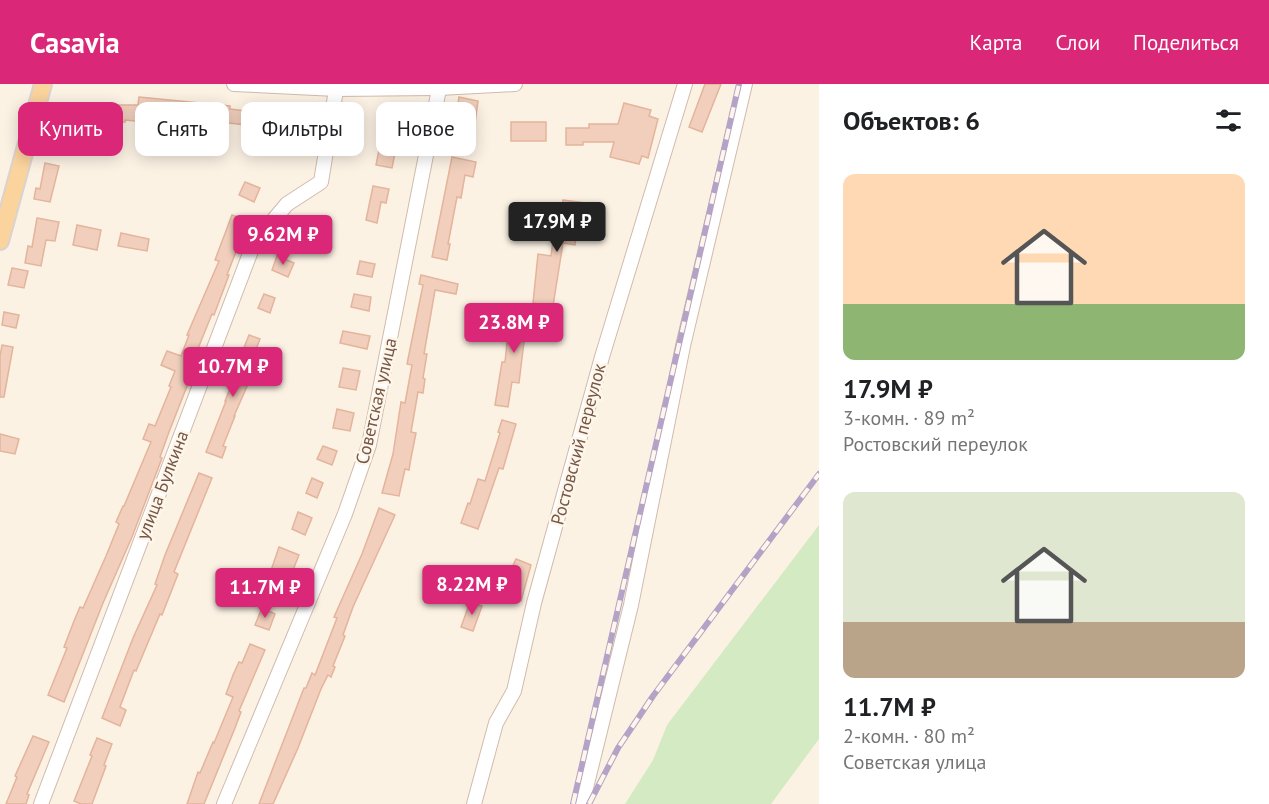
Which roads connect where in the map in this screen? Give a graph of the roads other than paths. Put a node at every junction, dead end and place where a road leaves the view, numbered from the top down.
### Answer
1 (43, 84) edge
2 (234, 84) edge
3 (515, 84) edge
4 (685, 84) edge
5 (745, 84) edge
6 (337, 86) edge
7 (440, 86) edge
8 (0, 241) edge
9 (41, 804) edge
10 (224, 804) edge
11 (474, 804) edge
12 (582, 804) edge

1 - 8 main road
2 - 6 street
3 - 7 street
4 - 11 street, Ростовский переулок
5 - 12 street
6 - 7 street
6 - 9 street, улица Булкина
7 - 10 street, Советская улица

